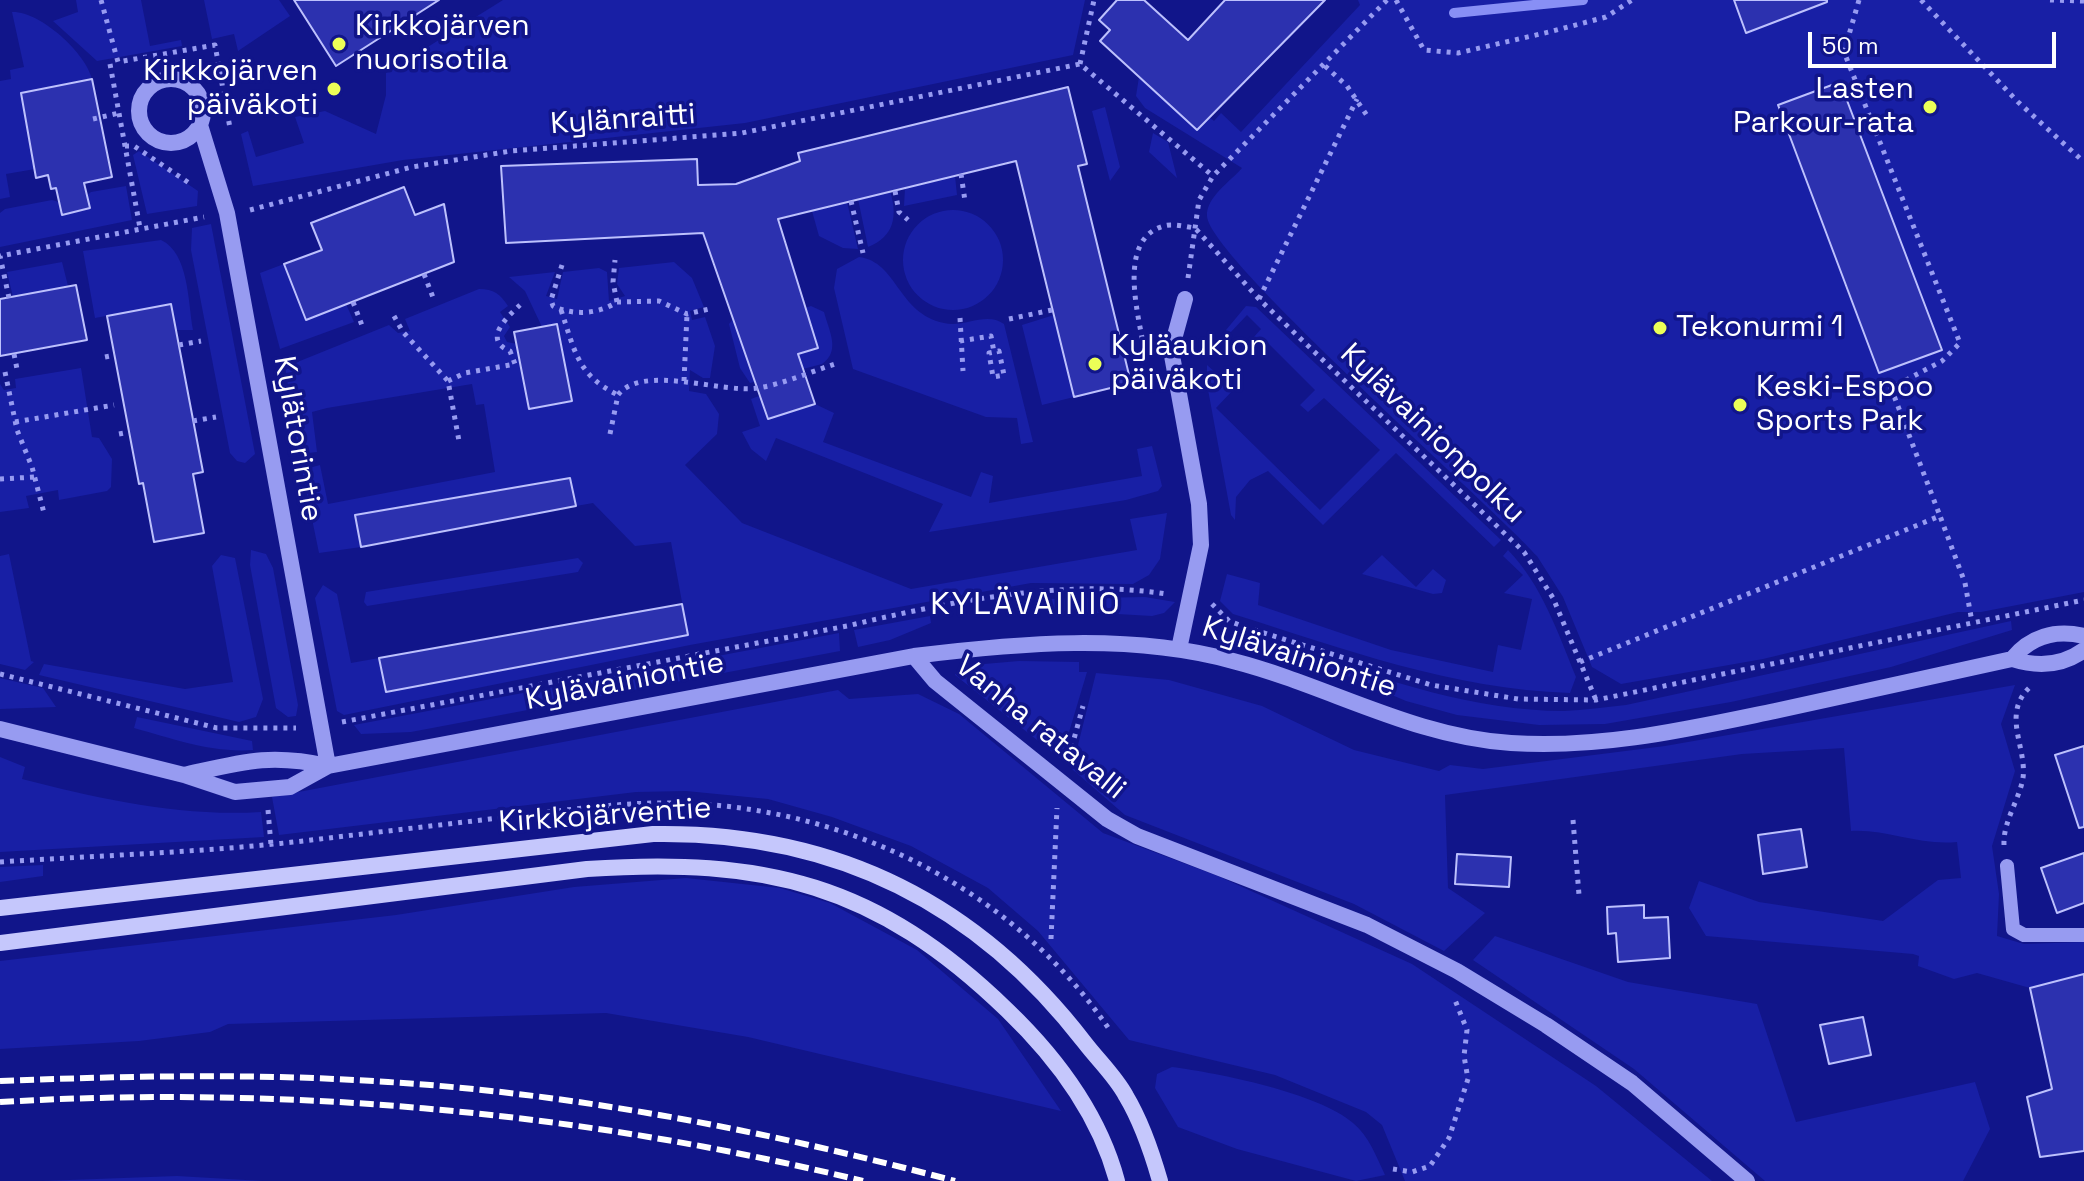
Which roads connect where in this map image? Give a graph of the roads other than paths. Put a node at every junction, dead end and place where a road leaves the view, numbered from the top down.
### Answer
1 (200, 125) junction
2 (1185, 299) road end
3 (2084, 636) edge
4 (1179, 649) junction
5 (2084, 650) edge
6 (914, 656) junction
7 (2012, 659) junction
8 (0, 729) edge
9 (328, 766) junction
10 (184, 775) junction
11 (2007, 866) road end
12 (0, 908) edge
13 (2084, 935) edge
14 (0, 943) edge
15 (1117, 1181) edge
16 (1160, 1181) edge
17 (1747, 1181) edge

1 - 1 street, Kylätorintie
1 - 9 street, Kylätorintie
2 - 4 street
3 - 7 street, Kylävainiontie
4 - 6 street, Kylävainiontie
4 - 7 street, Kylävainiontie
5 - 7 street, Kylävainiontie
6 - 9 street, Kylävainiontie
6 - 17 street, Vanha ratavalli
8 - 10 street, Kylävainiontie
9 - 10 street, Kylävainiontie
9 - 10 street, Kylävainiontie
11 - 13 lane
12 - 16 main road, Kirkkojärventie
14 - 15 main road, Kirkkojärventie

